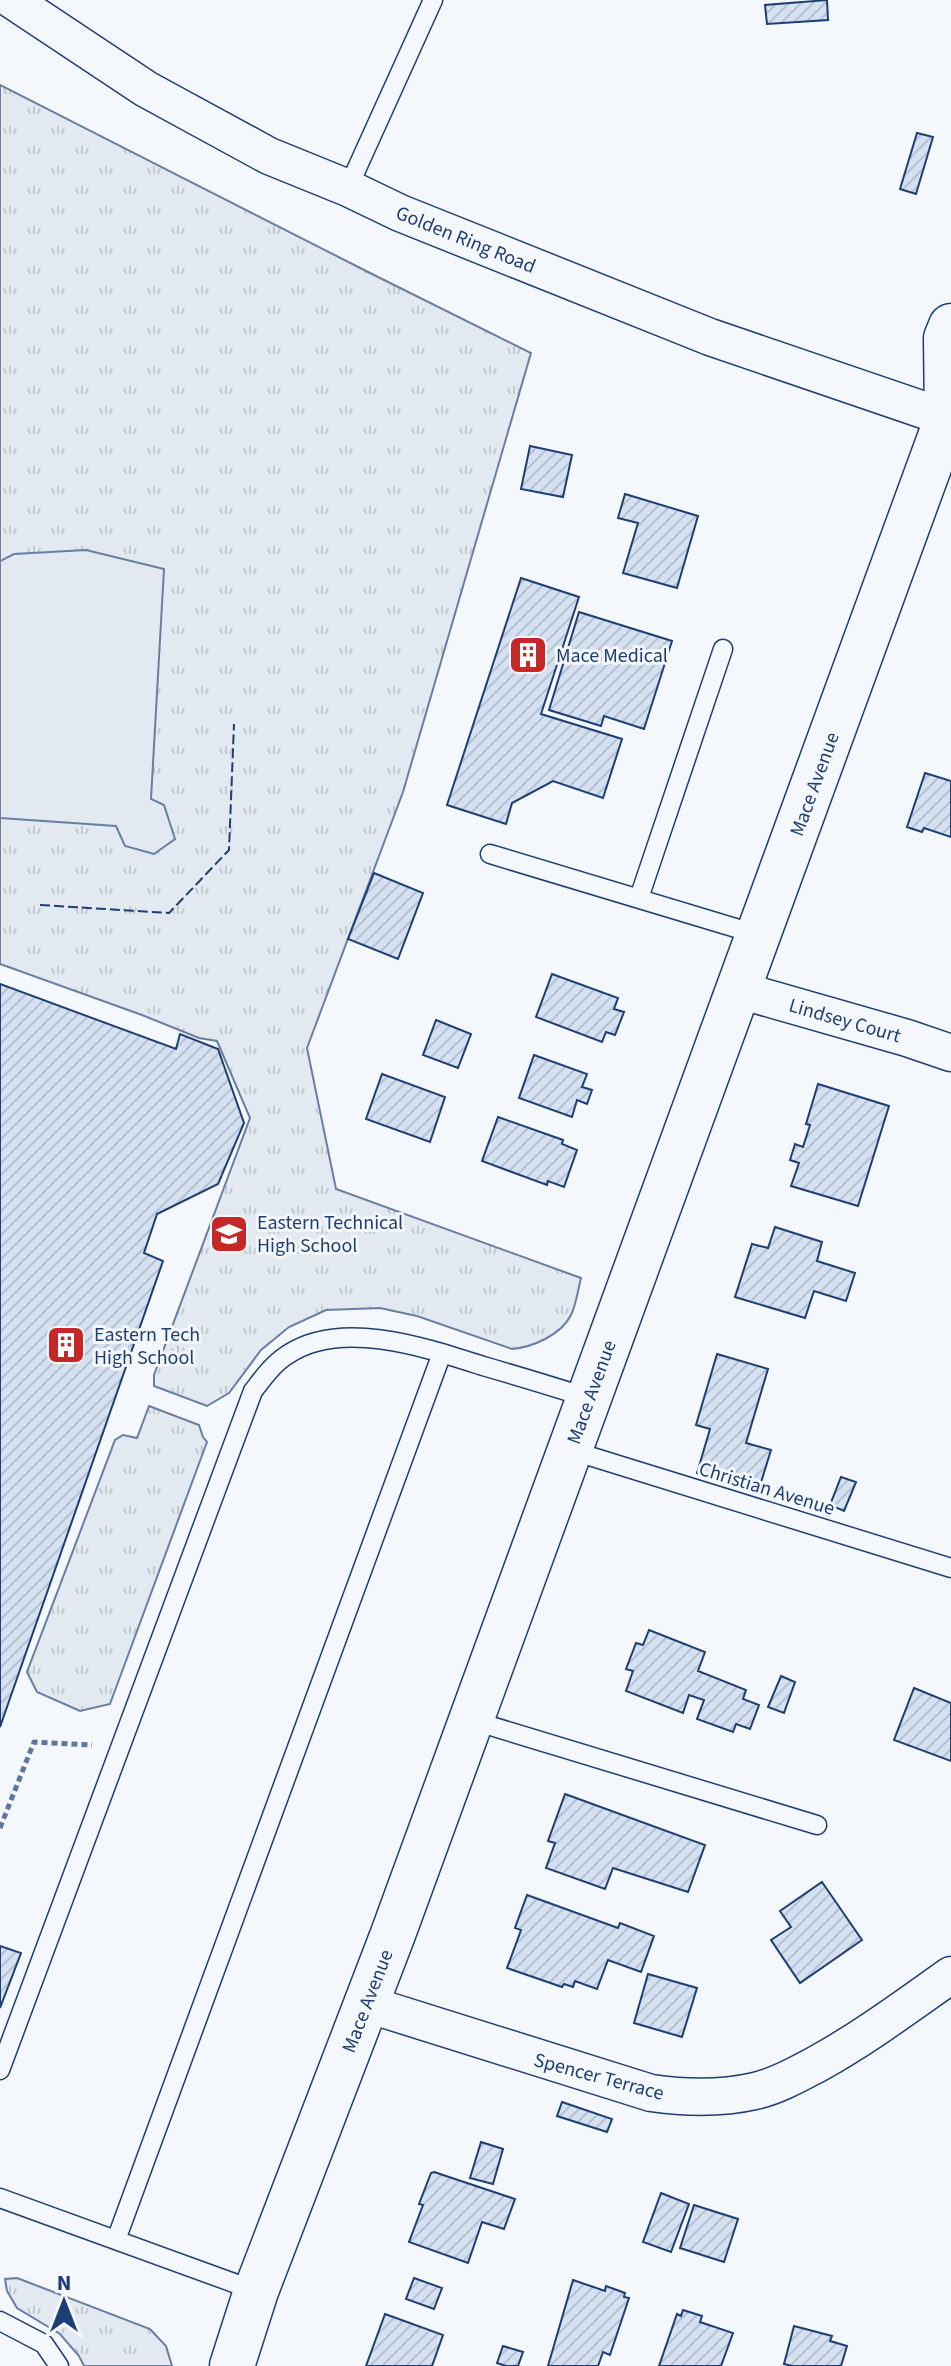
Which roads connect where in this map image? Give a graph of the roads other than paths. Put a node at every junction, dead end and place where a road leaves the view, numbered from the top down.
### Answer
1 (12, 0) edge
2 (433, 0) edge
3 (348, 188) junction
4 (951, 326) edge
5 (950, 417) edge
6 (723, 649) dead end
7 (490, 854) dead end
8 (639, 898) junction
9 (759, 935) junction
10 (739, 990) junction
11 (951, 1053) edge
12 (442, 1353) junction
13 (589, 1398) junction
14 (570, 1450) junction
15 (951, 1568) edge
16 (471, 1720) junction
17 (817, 1825) dead end
18 (951, 1975) edge
19 (367, 2004) junction
20 (0, 2070) edge
21 (0, 2198) edge
22 (116, 2240) junction
23 (256, 2291) junction
24 (0, 2321) edge
25 (59, 2366) edge
26 (232, 2366) edge

1 - 3 street, Golden Ring Road
2 - 3 lane
3 - 5 street, Golden Ring Road
4 - 5 main road, Mace Avenue
5 - 9 main road, Mace Avenue
6 - 8 lane
7 - 8 lane
8 - 9 lane
9 - 10 main road, Mace Avenue
10 - 11 street, Lindsey Court
10 - 13 main road, Mace Avenue
12 - 13 lane
12 - 20 lane
12 - 22 lane
13 - 14 main road, Mace Avenue
14 - 15 lane, Christian Avenue
14 - 16 main road, Mace Avenue
16 - 17 lane
16 - 19 main road, Mace Avenue
18 - 19 street, Spencer Terrace
19 - 23 main road, Mace Avenue
21 - 22 lane
22 - 23 lane
23 - 26 main road, Mace Avenue
24 - 25 lane

